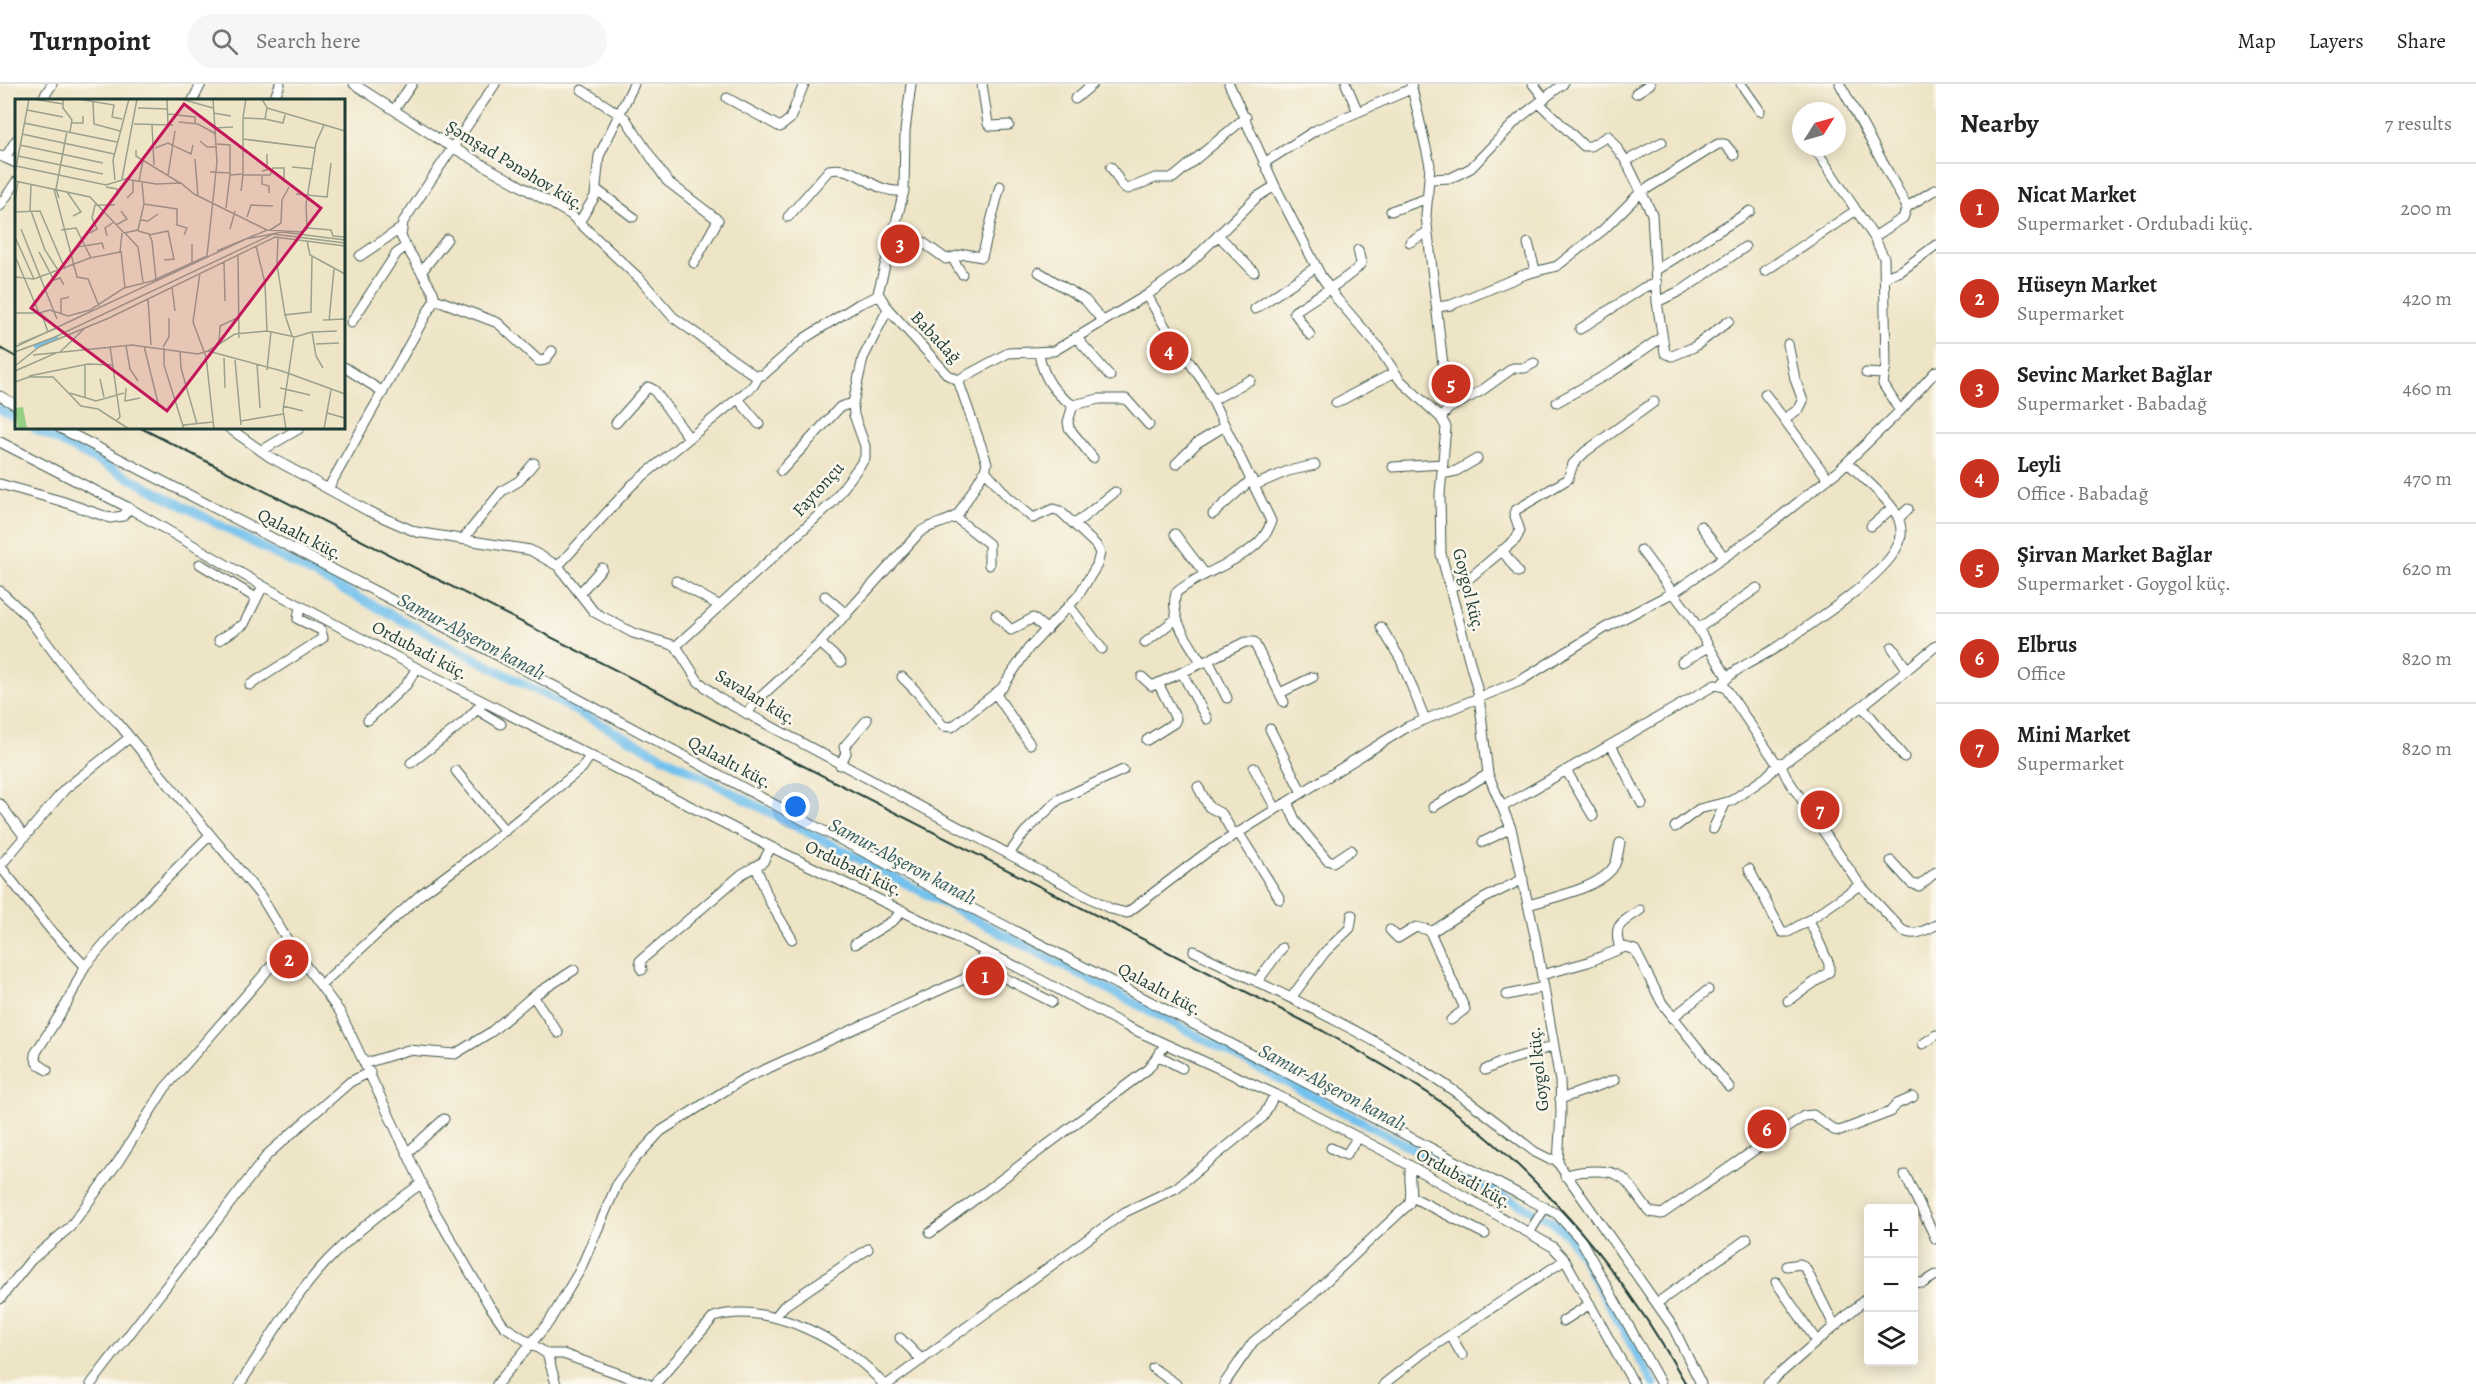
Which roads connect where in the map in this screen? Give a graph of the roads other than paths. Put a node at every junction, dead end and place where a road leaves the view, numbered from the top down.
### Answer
1 (52, 84) edge
2 (201, 84) edge
3 (280, 84) edge
4 (354, 84) edge
5 (412, 84) edge
6 (495, 84) edge
7 (634, 84) edge
8 (804, 84) edge
9 (911, 84) edge
10 (982, 84) edge
11 (1093, 84) edge
12 (1229, 84) edge
13 (1346, 84) edge
14 (1533, 84) edge
15 (1563, 84) edge
16 (1650, 84) edge
17 (1741, 84) edge
18 (1840, 84) edge
19 (1411, 86) edge
20 (582, 90) dead end
21 (1636, 93) dead end
22 (727, 98) dead end
23 (43, 99) edge
24 (194, 99) edge
25 (274, 99) edge
26 (1075, 99) dead end
27 (1542, 101) junction
28 (394, 110) junction
29 (1760, 111) dead end
30 (1358, 112) junction
31 (620, 114) junction
32 (1246, 117) junction
33 (1009, 125) dead end
34 (15, 141) edge
35 (1662, 142) dead end
36 (452, 148) junction
37 (1734, 155) dead end
38 (1820, 156) edge
39 (3, 157) edge
40 (1626, 161) junction
41 (1264, 163) junction
42 (1111, 167) dead end
43 (1431, 179) junction
44 (15, 184) edge
45 (1000, 186) dead end
46 (1275, 186) junction
47 (1936, 189) edge
48 (597, 190) junction
49 (904, 191) junction
50 (1641, 193) junction
51 (1428, 198) junction
52 (0, 206) edge
53 (1907, 207) junction
54 (723, 209) dead end
55 (1390, 211) dead end
56 (1750, 211) dead end
57 (1855, 211) junction
58 (633, 217) dead end
59 (788, 217) dead end
60 (718, 220) junction
61 (580, 221) junction
62 (897, 224) junction
63 (400, 228) junction
64 (1428, 232) junction
65 (1218, 235) junction
66 (1874, 237) junction
67 (447, 239) dead end
68 (1410, 242) dead end
69 (1528, 243) dead end
70 (1936, 244) edge
71 (406, 246) junction
72 (1745, 247) dead end
73 (1358, 250) dead end
74 (360, 256) dead end
75 (953, 260) junction
76 (694, 263) dead end
77 (1316, 267) junction
78 (1534, 270) junction
79 (1656, 270) junction
80 (422, 271) junction
81 (1765, 271) dead end
82 (1039, 272) dead end
83 (1254, 272) dead end
84 (962, 274) dead end
85 (1885, 277) junction
86 (1657, 283) junction
87 (1329, 288) junction
88 (1147, 295) junction
89 (878, 296) junction
90 (435, 299) junction
91 (1657, 302) junction
92 (1437, 307) junction
93 (888, 309) junction
94 (1255, 309) dead end
95 (1102, 320) junction
96 (1729, 321) dead end
97 (351, 323) dead end
98 (1580, 330) dead end
99 (1310, 335) dead end
100 (1076, 337) junction
101 (1662, 337) junction
102 (1788, 344) dead end
103 (552, 351) dead end
104 (1039, 354) junction
105 (1534, 363) dead end
106 (345, 368) edge
107 (1394, 373) junction
108 (1866, 373) dead end
109 (1884, 374) junction
110 (759, 376) junction
111 (1110, 376) dead end
112 (1934, 376) edge
113 (958, 380) junction
114 (1250, 380) dead end
115 (383, 392) junction
116 (1765, 394) dead end
117 (0, 396) edge
118 (738, 399) junction
119 (1213, 400) junction
120 (1557, 402) dead end
121 (1654, 402) dead end
122 (1336, 403) dead end
123 (15, 404) edge
124 (854, 404) junction
125 (1073, 405) junction
126 (1448, 409) junction
127 (1900, 411) junction
128 (1441, 418) junction
129 (1784, 419) junction
130 (616, 423) dead end
131 (759, 424) dead end
132 (1149, 425) dead end
133 (1225, 426) junction
134 (62, 429) edge
135 (230, 429) edge
136 (298, 429) edge
137 (689, 438) junction
138 (0, 442) edge
139 (261, 451) junction
140 (1093, 458) dead end
141 (1477, 459) dead end
142 (1848, 462) junction
143 (534, 463) dead end
144 (1176, 464) dead end
145 (1443, 464) junction
146 (1315, 465) dead end
147 (1394, 467) dead end
148 (986, 470) junction
149 (781, 471) dead end
150 (1442, 474) junction
151 (1828, 478) junction
152 (1254, 482) junction
153 (0, 484) edge
154 (329, 488) junction
155 (1115, 492) dead end
156 (129, 508) junction
157 (1892, 508) junction
158 (1908, 509) dead end
159 (1213, 514) dead end
160 (955, 517) junction
161 (1899, 518) junction
162 (1075, 525) junction
163 (1701, 526) dead end
164 (1870, 526) dead end
165 (1175, 534) dead end
166 (463, 539) junction
167 (1502, 550) junction
168 (1641, 550) dead end
169 (1724, 557) junction
170 (200, 564) dead end
171 (989, 565) dead end
172 (558, 566) junction
173 (602, 568) dead end
174 (1518, 572) dead end
175 (1205, 574) junction
176 (676, 581) dead end
177 (263, 586) junction
178 (1450, 587) junction
179 (1757, 588) dead end
180 (0, 591) edge
181 (580, 592) junction
182 (1674, 592) junction
183 (825, 596) dead end
184 (256, 598) junction
185 (300, 606) junction
186 (720, 606) junction
187 (1070, 607) junction
188 (846, 615) junction
189 (996, 615) dead end
190 (1177, 618) junction
191 (1382, 627) dead end
192 (1699, 628) junction
193 (1047, 630) junction
194 (219, 640) dead end
195 (820, 643) junction
196 (1145, 643) dead end
197 (676, 646) junction
198 (1936, 646) edge
199 (1709, 647) junction
200 (1892, 647) dead end
201 (1102, 649) dead end
202 (1205, 661) junction
203 (841, 662) dead end
204 (1682, 662) dead end
205 (417, 668) junction
206 (1907, 669) junction
207 (1182, 673) junction
208 (902, 677) dead end
209 (1142, 677) dead end
210 (1313, 677) dead end
211 (1724, 681) junction
212 (1158, 683) junction
213 (250, 685) dead end
214 (995, 693) junction
215 (1479, 696) junction
216 (1227, 698) dead end
217 (481, 706) junction
218 (1862, 706) junction
219 (747, 714) junction
220 (1207, 719) dead end
221 (1425, 719) junction
222 (368, 720) dead end
223 (867, 720) dead end
224 (501, 724) dead end
225 (1270, 729) dead end
226 (129, 738) junction
227 (1147, 740) dead end
228 (1030, 744) dead end
229 (1611, 745) junction
230 (590, 756) junction
231 (1904, 757) dead end
232 (411, 763) dead end
233 (1780, 763) junction
234 (840, 765) junction
235 (1254, 768) dead end
236 (1122, 770) dead end
237 (1566, 770) junction
238 (456, 771) dead end
239 (1488, 774) junction
240 (1198, 787) dead end
241 (1302, 794) junction
242 (1287, 802) junction
243 (0, 804) edge
244 (1642, 804) dead end
245 (1725, 804) junction
246 (1433, 807) dead end
247 (1502, 807) junction
248 (1276, 809) junction
249 (1593, 816) dead end
250 (1675, 827) dead end
251 (1510, 828) junction
252 (1713, 829) dead end
253 (505, 831) junction
254 (1236, 834) junction
255 (210, 835) junction
256 (24, 837) junction
257 (1483, 842) dead end
258 (1620, 843) dead end
259 (771, 847) junction
260 (1351, 850) dead end
261 (1009, 854) junction
262 (1891, 861) dead end
263 (0, 866) edge
264 (756, 867) junction
265 (1749, 869) dead end
266 (1936, 872) edge
267 (1522, 879) junction
268 (1860, 885) junction
269 (1280, 899) dead end
270 (1528, 905) junction
271 (902, 910) junction
272 (1640, 910) dead end
273 (1352, 915) dead end
274 (1809, 920) junction
275 (1936, 925) edge
276 (1390, 930) dead end
277 (1430, 932) junction
278 (792, 939) dead end
279 (855, 944) dead end
280 (291, 946) junction
281 (1282, 948) dead end
282 (1620, 948) junction
283 (984, 951) junction
284 (1194, 951) dead end
285 (979, 965) junction
286 (85, 966) junction
287 (574, 970) dead end
288 (642, 970) dead end
289 (1542, 975) junction
290 (1257, 982) junction
291 (322, 984) junction
292 (1544, 987) junction
293 (1708, 990) dead end
294 (1507, 995) dead end
295 (533, 996) junction
296 (1291, 998) junction
297 (1788, 1000) dead end
298 (1052, 1002) dead end
299 (1672, 1018) junction
300 (1451, 1020) dead end
301 (558, 1033) dead end
302 (1936, 1035) edge
303 (1923, 1044) dead end
304 (1165, 1045) junction
305 (1554, 1046) junction
306 (1159, 1056) junction
307 (366, 1063) junction
308 (1182, 1068) dead end
309 (1485, 1070) dead end
310 (47, 1071) dead end
311 (370, 1072) junction
312 (1615, 1080) dead end
313 (1729, 1087) dead end
314 (1275, 1094) junction
315 (1913, 1097) dead end
316 (1560, 1099) junction
317 (444, 1119) dead end
318 (1358, 1137) junction
319 (1331, 1148) dead end
320 (408, 1152) junction
321 (1557, 1159) junction
322 (1411, 1167) junction
323 (1905, 1174) dead end
324 (1565, 1176) junction
325 (422, 1183) junction
326 (1412, 1197) junction
327 (1545, 1207) junction
328 (930, 1233) dead end
329 (1529, 1233) junction
330 (1485, 1234) dead end
331 (1747, 1239) dead end
332 (1936, 1239) edge
333 (868, 1249) dead end
334 (1564, 1260) junction
335 (1787, 1266) dead end
336 (1936, 1275) edge
337 (1776, 1282) dead end
338 (1918, 1282) edge
339 (0, 1299) edge
340 (1864, 1301) edge
341 (1657, 1303) junction
342 (1590, 1304) junction
343 (776, 1316) junction
344 (1563, 1322) dead end
345 (1834, 1325) junction
346 (1451, 1336) junction
347 (900, 1338) dead end
348 (1816, 1340) junction
349 (533, 1344) junction
350 (548, 1354) junction
351 (1462, 1355) dead end
352 (922, 1360) junction
353 (1153, 1368) dead end
354 (92, 1384) edge
355 (240, 1384) edge
356 (497, 1384) edge
357 (556, 1384) edge
358 (648, 1384) edge
359 (655, 1384) edge
360 (883, 1384) edge
361 (888, 1384) edge
362 (1176, 1384) edge
363 (1224, 1384) edge
364 (1384, 1384) edge
365 (1634, 1384) edge
366 (1660, 1384) edge
367 (1701, 1384) edge
368 (1768, 1384) edge

1 - 23 street
2 - 24 street
3 - 25 street
4 - 28 street, Şəmşad Pənəhov küç.
5 - 28 street
6 - 36 street
7 - 31 street
8 - 22 street
9 - 49 street
10 - 33 street
11 - 26 street
12 - 32 street
13 - 30 street
14 - 27 street
15 - 27 street
16 - 21 street
17 - 29 street
18 - 53 street
19 - 30 street
19 - 43 street
20 - 31 street
27 - 40 street
27 - 43 street
28 - 36 street, Şəmşad Pənəhov küç.
30 - 41 street
31 - 48 street
31 - 60 street
32 - 41 street
32 - 42 street
34 - 39 street
35 - 40 street
36 - 61 street, Şəmşad Pənəhov küç.
36 - 63 street
37 - 50 street
38 - 57 street
40 - 50 street
41 - 46 street
43 - 51 street
44 - 52 street
45 - 75 street
46 - 65 street, Babadağ
46 - 77 street
47 - 53 street
48 - 58 street
48 - 61 street
49 - 59 street
49 - 62 street
50 - 78 street
50 - 79 street
51 - 55 street
51 - 64 street
53 - 66 street
54 - 60 street
56 - 79 street
57 - 66 street
57 - 81 street
60 - 76 street
61 - 110 street, Şəmşad Pənəhov küç.
62 - 75 street
62 - 89 street
63 - 71 street
63 - 74 street
64 - 68 street
64 - 92 street
65 - 83 street
65 - 88 street, Babadağ
66 - 85 street
67 - 80 street
69 - 78 street
70 - 85 street
71 - 80 street
71 - 97 street
72 - 91 street
73 - 87 street
75 - 84 street
77 - 87 street
77 - 94 street
78 - 92 street
79 - 86 street
80 - 90 street
82 - 95 street
85 - 109 street
86 - 91 street
86 - 98 street
87 - 99 street
87 - 107 street
88 - 95 street, Babadağ
88 - 119 street
89 - 93 street, Babadağ
89 - 110 street
90 - 103 street
90 - 115 street
91 - 101 street
92 - 126 street
93 - 113 street, Babadağ
93 - 124 street, Faytonçu
95 - 100 street, Babadağ
96 - 101 street
100 - 104 street, Babadağ
100 - 111 street
101 - 120 street
102 - 129 street
104 - 113 street, Babadağ
104 - 125 street
105 - 126 street
106 - 115 street
107 - 122 street
107 - 128 street
108 - 109 street
109 - 127 street
110 - 118 street
112 - 127 street
113 - 148 street
114 - 119 street
115 - 154 street
116 - 129 street
117 - 123 street
118 - 131 street
118 - 137 street
119 - 133 street
121 - 167 street
124 - 149 street
124 - 186 street, Faytonçu
125 - 132 street
125 - 140 street
126 - 128 street
127 - 142 street
128 - 145 street, Goygol küç.
129 - 151 street
130 - 137 street
133 - 144 street
133 - 152 street
134 - 327 street, Qalaaltı küç.
135 - 139 street
136 - 139 street
137 - 172 street
138 - 156 street, Ordubadi küç.
139 - 154 street
141 - 150 street
142 - 151 street
142 - 157 street
143 - 166 street
145 - 147 street
145 - 150 street, Goygol küç.
146 - 152 street
148 - 160 street
148 - 162 street
150 - 178 street, Goygol küç.
151 - 169 street
152 - 159 street
152 - 175 street
153 - 156 street
154 - 166 street
155 - 162 street
156 - 177 street, Ordubadi küç.
157 - 161 street
157 - 164 street
158 - 161 street
160 - 171 street
160 - 188 street
161 - 211 street
162 - 187 street
163 - 169 street
165 - 175 street
166 - 172 street
167 - 174 street
167 - 178 street
168 - 182 street
169 - 182 street
170 - 184 street
172 - 181 street
173 - 181 street
175 - 190 street
176 - 186 street
177 - 184 street
177 - 185 street, Ordubadi küç.
178 - 215 street, Goygol küç.
179 - 192 street
180 - 226 street
181 - 197 street
182 - 192 street
182 - 215 street
183 - 188 street
184 - 194 street
185 - 205 street, Ordubadi küç.
185 - 213 street
186 - 197 street, Faytonçu
187 - 193 street
187 - 201 street
188 - 195 street
189 - 193 street
190 - 196 street
190 - 202 street
191 - 221 street
192 - 199 street
193 - 214 street
195 - 203 street
195 - 219 street
197 - 219 street, Savalan küç.
198 - 206 street
199 - 204 street
199 - 211 street
200 - 206 street
202 - 207 street
202 - 210 street
202 - 216 street
205 - 217 street, Ordubadi küç.
205 - 222 street
206 - 218 street
207 - 212 street
207 - 220 street
208 - 214 street
209 - 212 street
211 - 229 street
211 - 233 street
212 - 227 street
214 - 228 street
215 - 221 street
215 - 239 street, Goygol küç.
217 - 224 street
217 - 230 street, Ordubadi küç.
217 - 232 street
218 - 231 street
218 - 233 street
219 - 234 street, Savalan küç.
221 - 241 street
223 - 234 street
225 - 241 street
226 - 255 street
226 - 256 street
229 - 237 street
229 - 244 street
230 - 253 street
230 - 259 street, Ordubadi küç.
233 - 245 street
233 - 268 street
234 - 261 street, Savalan küç.
235 - 248 street
236 - 261 street
237 - 247 street
237 - 249 street
238 - 253 street
239 - 246 street
239 - 247 street, Goygol küç.
240 - 254 street
241 - 242 street
242 - 248 street
242 - 260 street
243 - 256 street
245 - 250 street
245 - 252 street
247 - 251 street, Goygol küç.
248 - 254 street
251 - 257 street
251 - 267 street, Goygol küç.
253 - 291 street
254 - 261 street, Savalan küç.
254 - 269 street
255 - 280 street
255 - 286 street
256 - 263 street
258 - 270 street
259 - 264 street
259 - 271 street, Ordubadi küç.
262 - 266 street
263 - 286 street
264 - 278 street
264 - 288 street
265 - 274 street
267 - 270 street, Goygol küç.
267 - 277 street
268 - 274 street
268 - 275 street
270 - 289 street, Goygol küç.
271 - 279 street
271 - 283 street, Ordubadi küç.
272 - 282 street
273 - 296 street
274 - 297 street
276 - 277 street
277 - 300 street
280 - 291 street
280 - 339 street
281 - 290 street
282 - 289 street
282 - 299 street
283 - 285 street
283 - 304 street, Ordubadi küç.
284 - 290 street
285 - 298 street
285 - 349 street
286 - 310 street
287 - 295 street
289 - 292 street, Goygol küç.
290 - 296 street
291 - 307 street
292 - 294 street
292 - 305 street, Goygol küç.
293 - 299 street
295 - 301 street
295 - 307 street
296 - 321 street
299 - 313 street
302 - 303 street
304 - 306 street
304 - 314 street, Ordubadi küç.
305 - 309 street
305 - 316 street, Goygol küç.
306 - 308 street
306 - 328 street
307 - 311 street
311 - 320 street
311 - 354 street
312 - 316 street
314 - 318 street, Ordubadi küç.
314 - 352 street
315 - 324 street
316 - 321 street, Goygol küç.
317 - 320 street
318 - 319 street
318 - 322 street, Ordubadi küç.
320 - 325 street
321 - 324 street
322 - 326 street
322 - 329 street, Ordubadi küç.
323 - 332 street
324 - 341 street
325 - 349 street
325 - 355 street
326 - 330 street
326 - 363 street
327 - 329 street
327 - 366 street, Qalaaltı küç.
329 - 334 street, Ordubadi küç.
331 - 341 street
333 - 343 street
334 - 342 street, Ordubadi küç.
334 - 346 street
335 - 345 street
336 - 338 street
337 - 348 street
340 - 345 street
341 - 367 street
342 - 344 street
342 - 365 street, Ordubadi küç.
343 - 359 street
343 - 360 street
345 - 348 street
346 - 351 street
346 - 364 street
347 - 352 street
348 - 368 street
349 - 350 street
349 - 356 street
350 - 357 street
350 - 358 street
352 - 361 street
353 - 362 street

